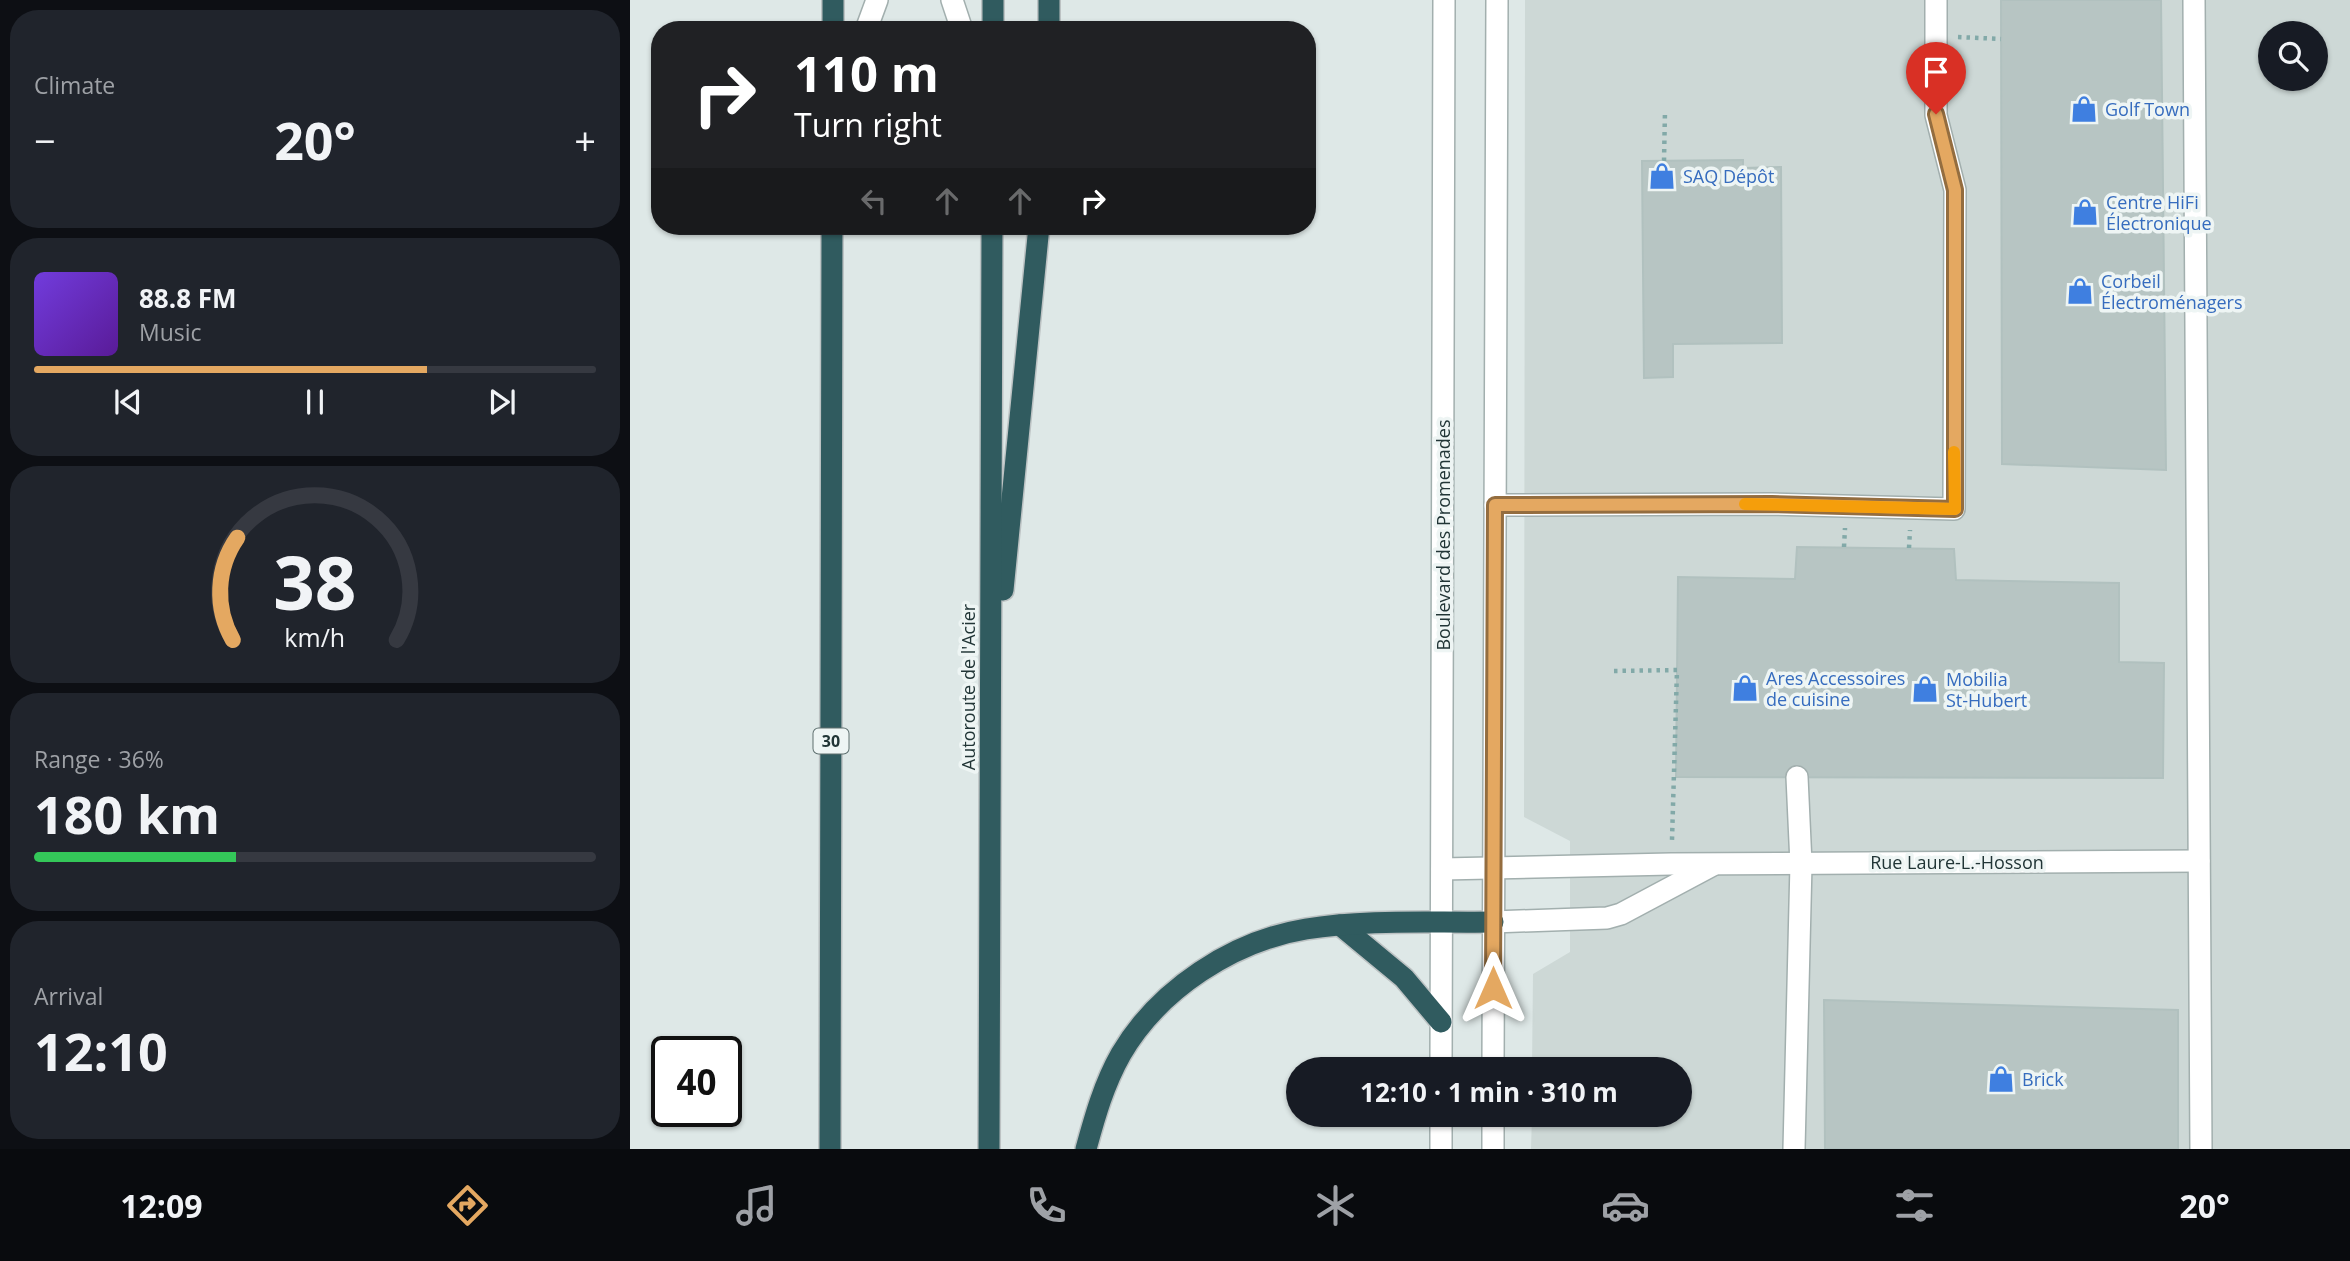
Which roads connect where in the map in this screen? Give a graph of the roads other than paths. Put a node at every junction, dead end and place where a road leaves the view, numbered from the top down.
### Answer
1 (833, 0) edge
2 (877, 0) edge
3 (952, 0) edge
4 (993, 0) edge
5 (1049, 0) edge
6 (1444, 0) edge
7 (1497, 0) edge
8 (1936, 0) edge
9 (2194, 0) edge
10 (833, 21) edge
11 (869, 21) edge
12 (959, 21) edge
13 (993, 21) edge
14 (1049, 21) edge
15 (832, 235) edge
16 (992, 235) edge
17 (1038, 235) edge
18 (1495, 505) junction
19 (990, 717) junction
20 (1797, 777) dead end
21 (2199, 861) junction
22 (1801, 863) junction
23 (1714, 864) junction
24 (1442, 869) junction
25 (1494, 869) junction
26 (1441, 922) junction
27 (1493, 922) junction
28 (1340, 925) junction
29 (1441, 1022) junction
30 (1441, 1057) edge
31 (1493, 1057) edge
32 (1441, 1127) edge
33 (1493, 1127) edge
34 (830, 1149) edge
35 (989, 1149) edge
36 (1086, 1149) edge
37 (1441, 1149) edge
38 (1493, 1149) edge
39 (1794, 1149) edge
40 (2201, 1149) edge

1 - 10 highway
2 - 11 street
3 - 12 street
4 - 13 highway
5 - 14 highway
6 - 24 street, Boulevard des Promenades
7 - 18 street
8 - 18 street
9 - 21 street
15 - 34 highway, 30
16 - 19 highway, Autoroute de l'Acier
17 - 19 highway
18 - 25 street
19 - 35 highway, Autoroute de l'Acier
20 - 22 street
21 - 22 street, Rue Laure-L.-Hosson
21 - 40 street
22 - 23 street, Rue Laure-L.-Hosson
22 - 39 street
23 - 25 street, Rue Laure-L.-Hosson
23 - 27 street, Rue Laure-L.-Hosson
24 - 25 street, Rue Laure-L.-Hosson
24 - 26 street, Boulevard des Promenades
25 - 27 street
26 - 27 highway
26 - 28 highway
26 - 29 street, Boulevard des Promenades
27 - 31 street
28 - 29 highway
28 - 36 highway
29 - 30 street, Boulevard des Promenades
32 - 37 street
33 - 38 street

